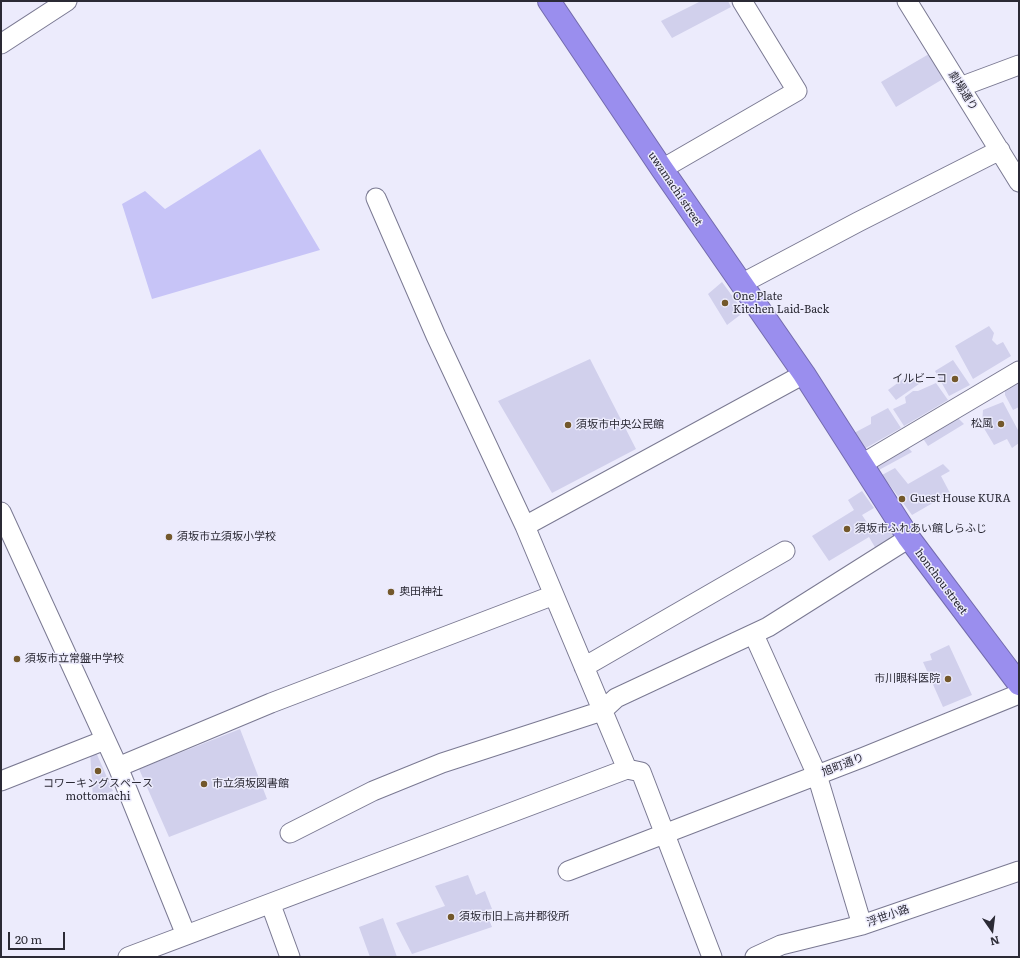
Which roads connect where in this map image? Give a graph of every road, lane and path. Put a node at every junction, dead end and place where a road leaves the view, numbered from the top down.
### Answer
1 (67, 1) edge
2 (549, 1) edge
3 (742, 1) edge
4 (908, 1) edge
5 (1, 44) edge
6 (1019, 65) edge
7 (960, 87) junction
8 (1000, 150) junction
9 (662, 169) junction
10 (1019, 182) edge
11 (376, 198) dead end
12 (741, 284) junction
13 (1019, 371) edge
14 (804, 374) junction
15 (862, 464) junction
16 (1, 512) edge
17 (525, 526) junction
18 (909, 538) junction
19 (785, 551) dead end
20 (554, 595) junction
21 (754, 635) junction
22 (584, 667) junction
23 (1019, 684) edge
24 (1019, 694) edge
25 (602, 711) junction
26 (105, 740) junction
27 (118, 767) junction
28 (627, 769) junction
29 (817, 775) junction
30 (1, 781) edge
31 (290, 833) dead end
32 (665, 833) junction
33 (568, 871) dead end
34 (1019, 871) edge
35 (271, 905) junction
36 (862, 925) junction
37 (186, 935) junction
38 (128, 957) edge
39 (290, 957) edge
40 (712, 957) edge
41 (755, 957) edge

1 - 5 street
2 - 9 highway, uwamachi street
3 - 9 street
4 - 7 street, 劇場通り
6 - 7 street
7 - 8 street, 劇場通り
8 - 10 street, 劇場通り
8 - 12 street
9 - 12 highway, uwamachi street
11 - 17 street
12 - 14 highway, uwamachi street
13 - 15 street
14 - 15 highway, honchou street
14 - 17 street
15 - 18 highway, honchou street
16 - 26 street
17 - 20 street
18 - 21 street
18 - 23 highway, honchou street
19 - 22 street
20 - 22 street
20 - 27 street
21 - 25 street
21 - 29 street
22 - 25 street
24 - 29 street, 旭町通り
25 - 28 street
25 - 31 street
26 - 27 street
26 - 30 street
27 - 37 street
28 - 32 street
28 - 35 street
29 - 32 street, 旭町通り
29 - 36 street
32 - 33 street, 旭町通り
32 - 40 street
34 - 36 street, 浮世小路
35 - 37 street
35 - 39 street
36 - 41 street, 浮世小路
37 - 38 street

